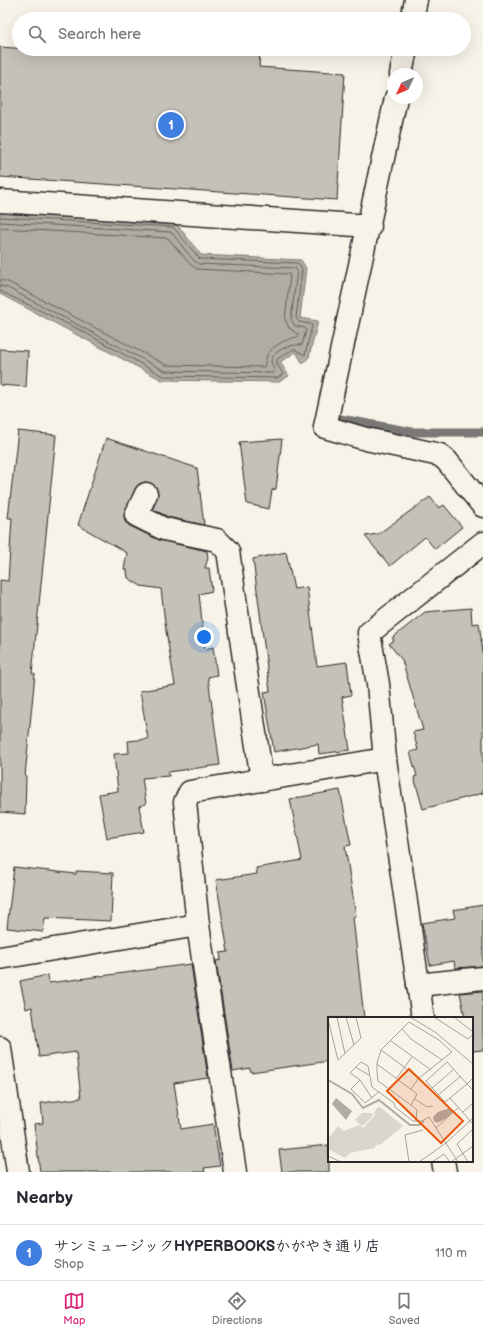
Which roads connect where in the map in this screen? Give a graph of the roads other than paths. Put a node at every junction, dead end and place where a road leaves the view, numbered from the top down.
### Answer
1 (416, 0) edge
2 (413, 12) edge
3 (405, 56) edge
4 (402, 68) edge
5 (395, 104) edge
6 (0, 201) edge
7 (370, 226) junction
8 (146, 494) dead end
9 (483, 506) edge
10 (483, 543) edge
11 (385, 759) junction
12 (262, 780) junction
13 (198, 926) junction
14 (0, 958) edge
15 (483, 978) edge
16 (418, 986) junction
17 (423, 1017) edge
18 (0, 1048) edge
19 (443, 1162) edge
20 (18, 1172) edge
21 (235, 1172) edge
22 (445, 1172) edge

1 - 2 street
3 - 4 street
5 - 7 street
6 - 7 street
7 - 9 street
8 - 12 street
10 - 11 street
11 - 12 street
11 - 16 street
12 - 13 street
13 - 14 street
13 - 21 street
15 - 16 street
16 - 17 street
18 - 20 street
19 - 22 street

